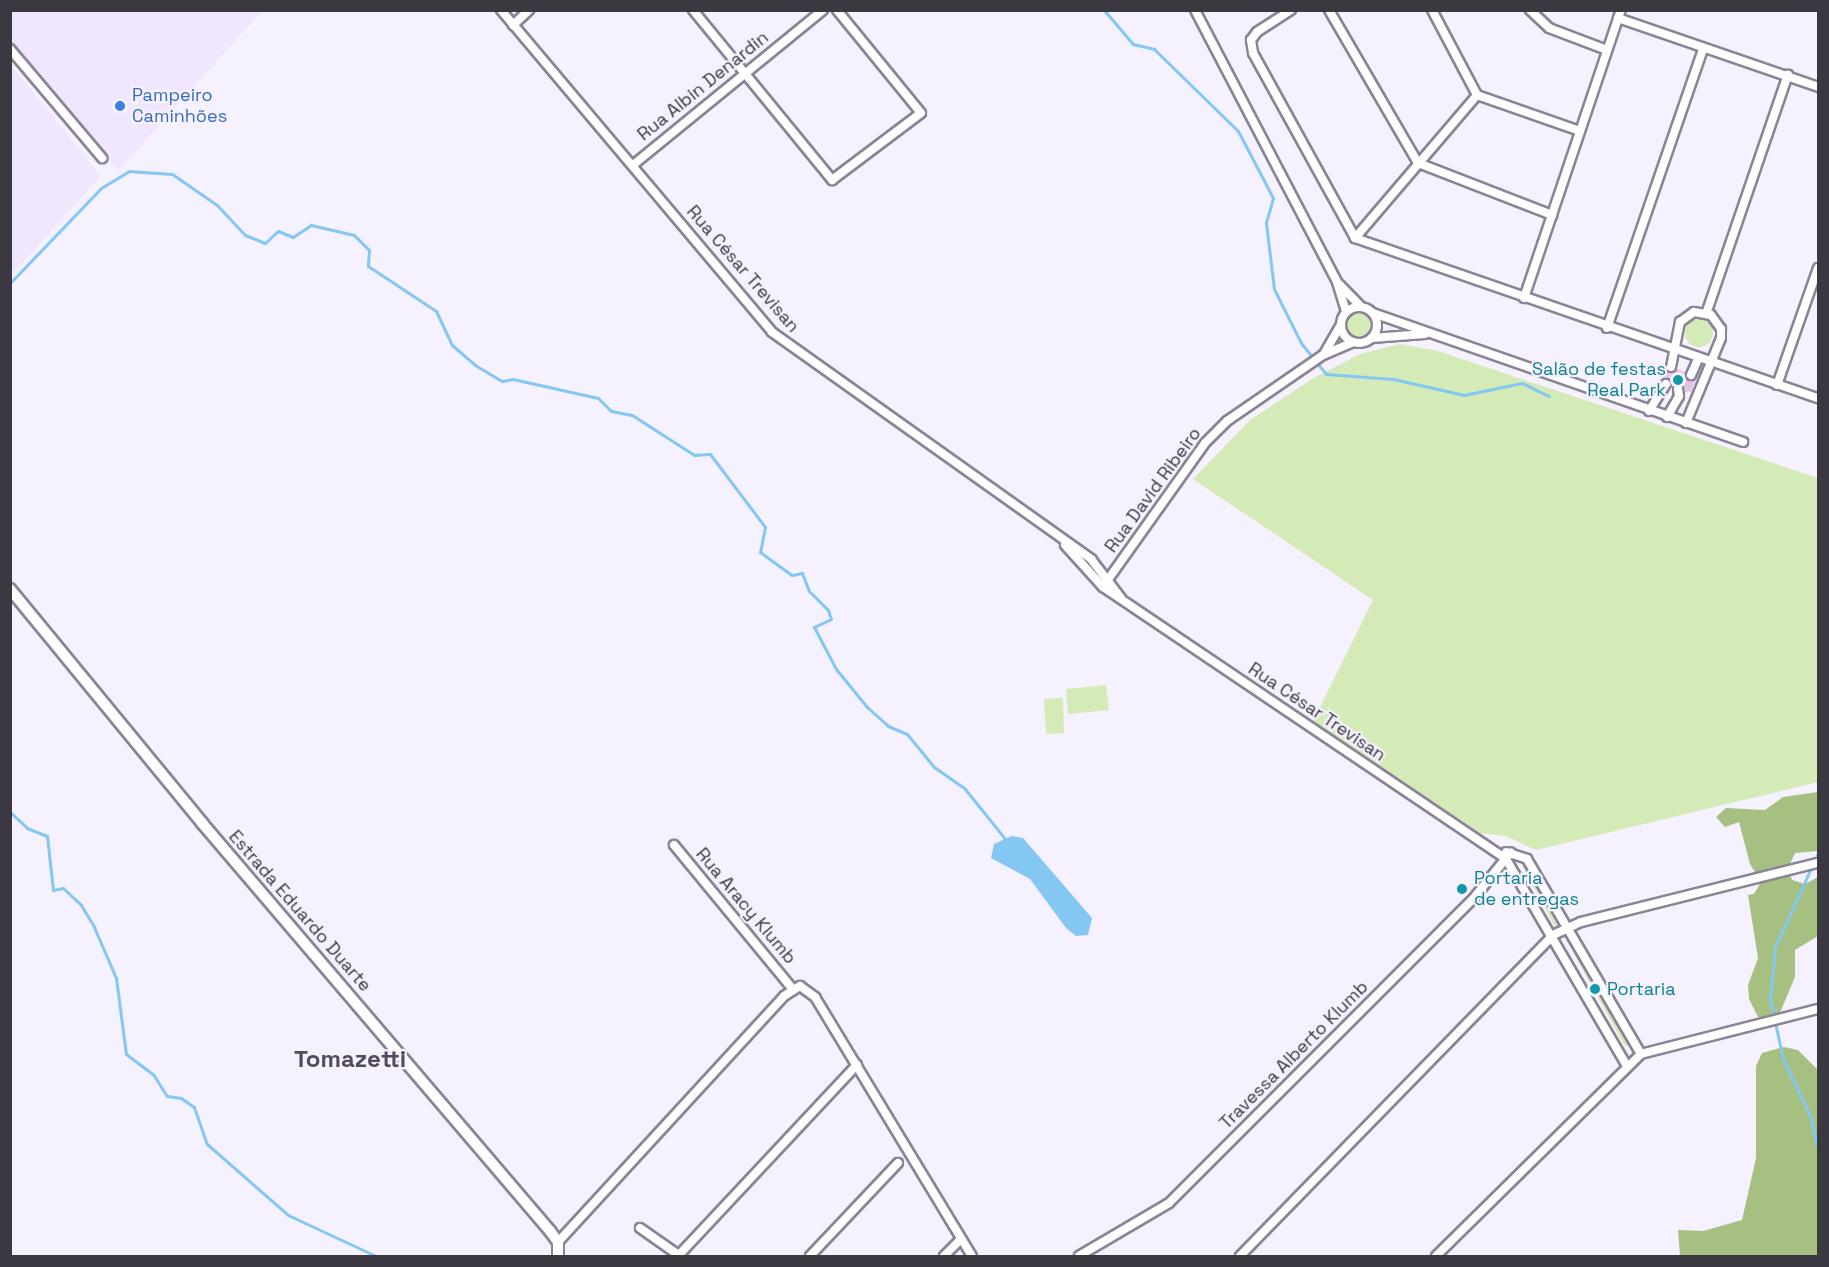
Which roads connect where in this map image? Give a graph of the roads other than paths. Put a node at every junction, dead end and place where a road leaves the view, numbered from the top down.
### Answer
1 (501, 10) edge
2 (529, 10) edge
3 (693, 10) edge
4 (823, 10) edge
5 (837, 10) edge
6 (1195, 10) edge
7 (1291, 10) edge
8 (1329, 10) edge
9 (1432, 10) edge
10 (1530, 10) edge
11 (1619, 14) edge
12 (513, 25) junction
13 (1703, 48) junction
14 (10, 49) edge
15 (1607, 50) junction
16 (745, 74) junction
17 (1788, 75) junction
18 (1818, 87) edge
19 (1477, 95) junction
20 (1580, 131) junction
21 (102, 158) dead end
22 (1418, 163) junction
23 (633, 165) junction
24 (1552, 215) junction
25 (1355, 238) junction
26 (1818, 268) edge
27 (1337, 282) junction
28 (1524, 298) junction
29 (1360, 306) junction
30 (1346, 312) junction
31 (1373, 313) junction
32 (1706, 314) junction
33 (1341, 325) junction
34 (1607, 328) junction
35 (1428, 334) junction
36 (1372, 338) junction
37 (1353, 342) junction
38 (1673, 350) junction
39 (1323, 355) junction
40 (1696, 358) junction
41 (1711, 363) junction
42 (1671, 367) tunnel mouth
43 (1688, 374) tunnel mouth
44 (1666, 384) tunnel mouth
45 (1777, 385) junction
46 (1681, 392) tunnel mouth
47 (1818, 398) edge
48 (1649, 411) junction
49 (1667, 417) junction
50 (1686, 423) junction
51 (1743, 442) dead end
52 (1063, 543) junction
53 (1109, 578) junction
54 (1103, 587) junction
55 (10, 589) edge
56 (1121, 598) junction
57 (674, 845) dead end
58 (1509, 855) junction
59 (1818, 863) edge
60 (1567, 927) junction
61 (1553, 935) junction
62 (792, 988) junction
63 (1818, 1009) edge
64 (1641, 1054) junction
65 (857, 1065) junction
66 (1627, 1066) junction
67 (898, 1163) dead end
68 (640, 1228) dead end
69 (961, 1239) junction
70 (558, 1242) junction
71 (679, 1256) edge
72 (558, 1257) edge
73 (810, 1257) edge
74 (945, 1257) edge
75 (972, 1257) edge
76 (1079, 1257) edge
77 (1240, 1257) edge
78 (1436, 1257) edge

1 - 12 street, Rua César Trevisan
2 - 12 street
3 - 16 street
4 - 16 street, Rua Albin Denardin
5 - 16 street
6 - 27 street
7 - 25 street
8 - 22 street
9 - 19 street
10 - 15 street
11 - 13 street
11 - 15 street
12 - 23 street, Rua César Trevisan
13 - 17 street
13 - 34 street
14 - 21 street
15 - 20 street
16 - 23 street, Rua Albin Denardin
17 - 18 street
17 - 32 street
19 - 20 street
19 - 22 street
20 - 24 street
22 - 24 street
22 - 25 street
23 - 52 street, Rua César Trevisan
24 - 28 street
25 - 28 street
26 - 45 street
27 - 29 street
27 - 30 street
28 - 34 street
29 - 30 street
29 - 31 street
30 - 33 street
31 - 35 street
31 - 36 street
32 - 38 street
32 - 41 street
33 - 37 street
33 - 39 street, Rua David Ribeiro
34 - 38 street
35 - 36 street
35 - 48 street
36 - 37 street
37 - 39 street, Rua David Ribeiro
38 - 40 street
38 - 42 street
39 - 53 street, Rua David Ribeiro
40 - 41 street
40 - 43 street
41 - 45 street
41 - 50 street
44 - 48 street
45 - 47 street
46 - 49 street
48 - 49 street
49 - 50 street
50 - 51 street
52 - 53 street, Rua César Trevisan
52 - 54 street, Rua César Trevisan
53 - 54 street, Rua David Ribeiro
53 - 56 street, Rua César Trevisan
54 - 56 street, Rua César Trevisan
55 - 70 street, Estrada Eduardo Duarte
56 - 58 street, Rua César Trevisan
57 - 62 street, Rua Aracy Klumb
58 - 60 street, Rua César Trevisan
58 - 61 street
58 - 76 street, Travessa Alberto Klumb
59 - 60 street
60 - 61 street
60 - 64 street, Rua César Trevisan
61 - 66 street
61 - 77 street
62 - 65 street
62 - 70 street
63 - 64 street
64 - 66 street
65 - 69 street
65 - 71 street
66 - 78 street
67 - 73 street
68 - 71 street
69 - 74 street
69 - 75 street
70 - 72 street

